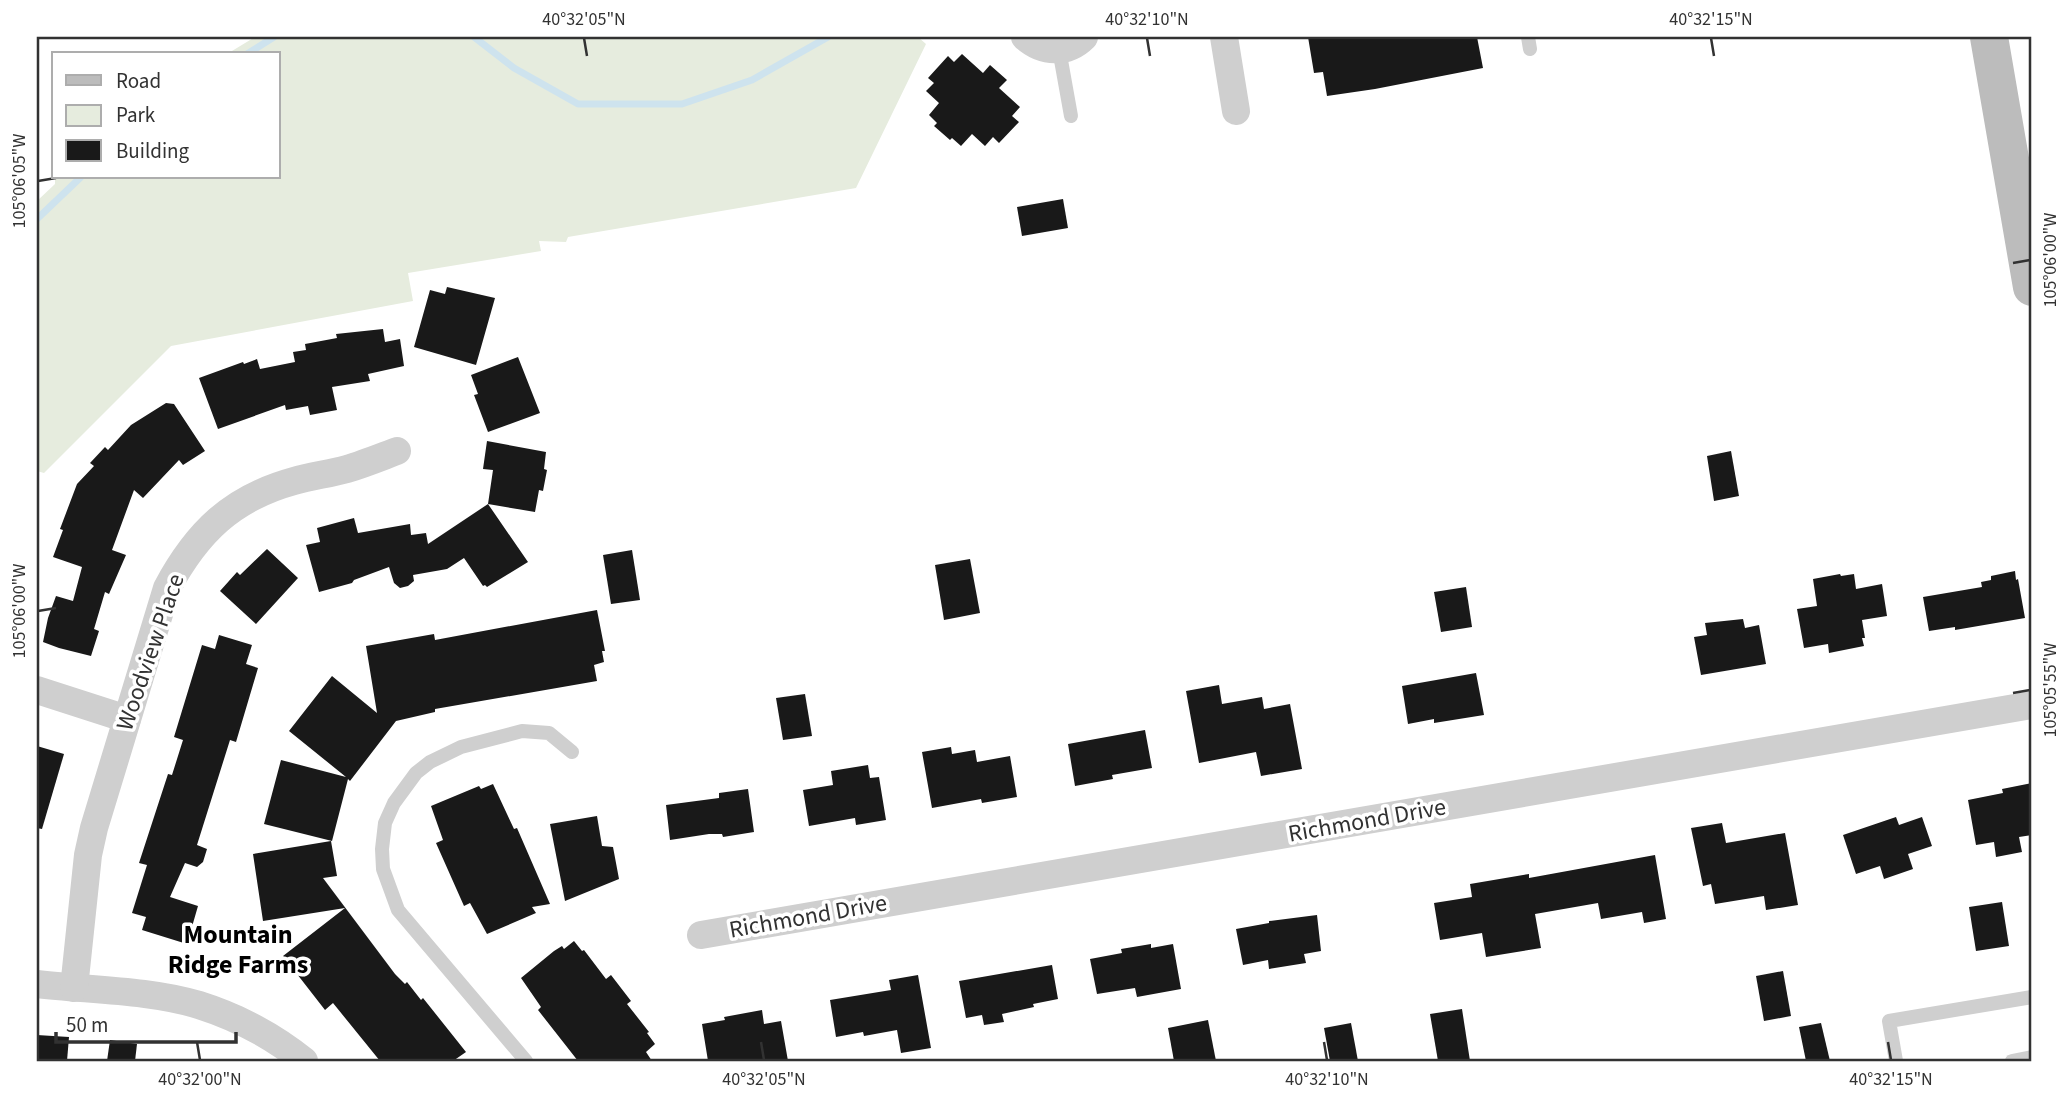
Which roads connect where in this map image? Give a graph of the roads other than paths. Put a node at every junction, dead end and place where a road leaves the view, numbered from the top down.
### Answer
1 (1025, 37) edge
2 (1224, 37) edge
3 (1989, 37) edge
4 (1072, 43) edge
5 (1236, 111) dead end
6 (1071, 116) dead end
7 (2032, 287) edge
8 (397, 451) dead end
9 (37, 690) edge
10 (2032, 705) edge
11 (127, 719) junction
12 (572, 752) dead end
13 (701, 935) dead end
14 (37, 984) edge
15 (74, 988) junction
16 (2032, 997) edge
17 (2032, 1057) edge
18 (304, 1061) edge
19 (526, 1061) edge
20 (1896, 1061) edge
21 (2012, 1061) edge

1 - 4 street
2 - 5 street
3 - 7 main road
4 - 6 lane
8 - 11 street, Woodview Place
9 - 11 street
10 - 13 street, Richmond Drive
11 - 15 street, Woodview Place
12 - 19 lane
14 - 15 street
15 - 18 street
16 - 20 lane
17 - 21 lane

